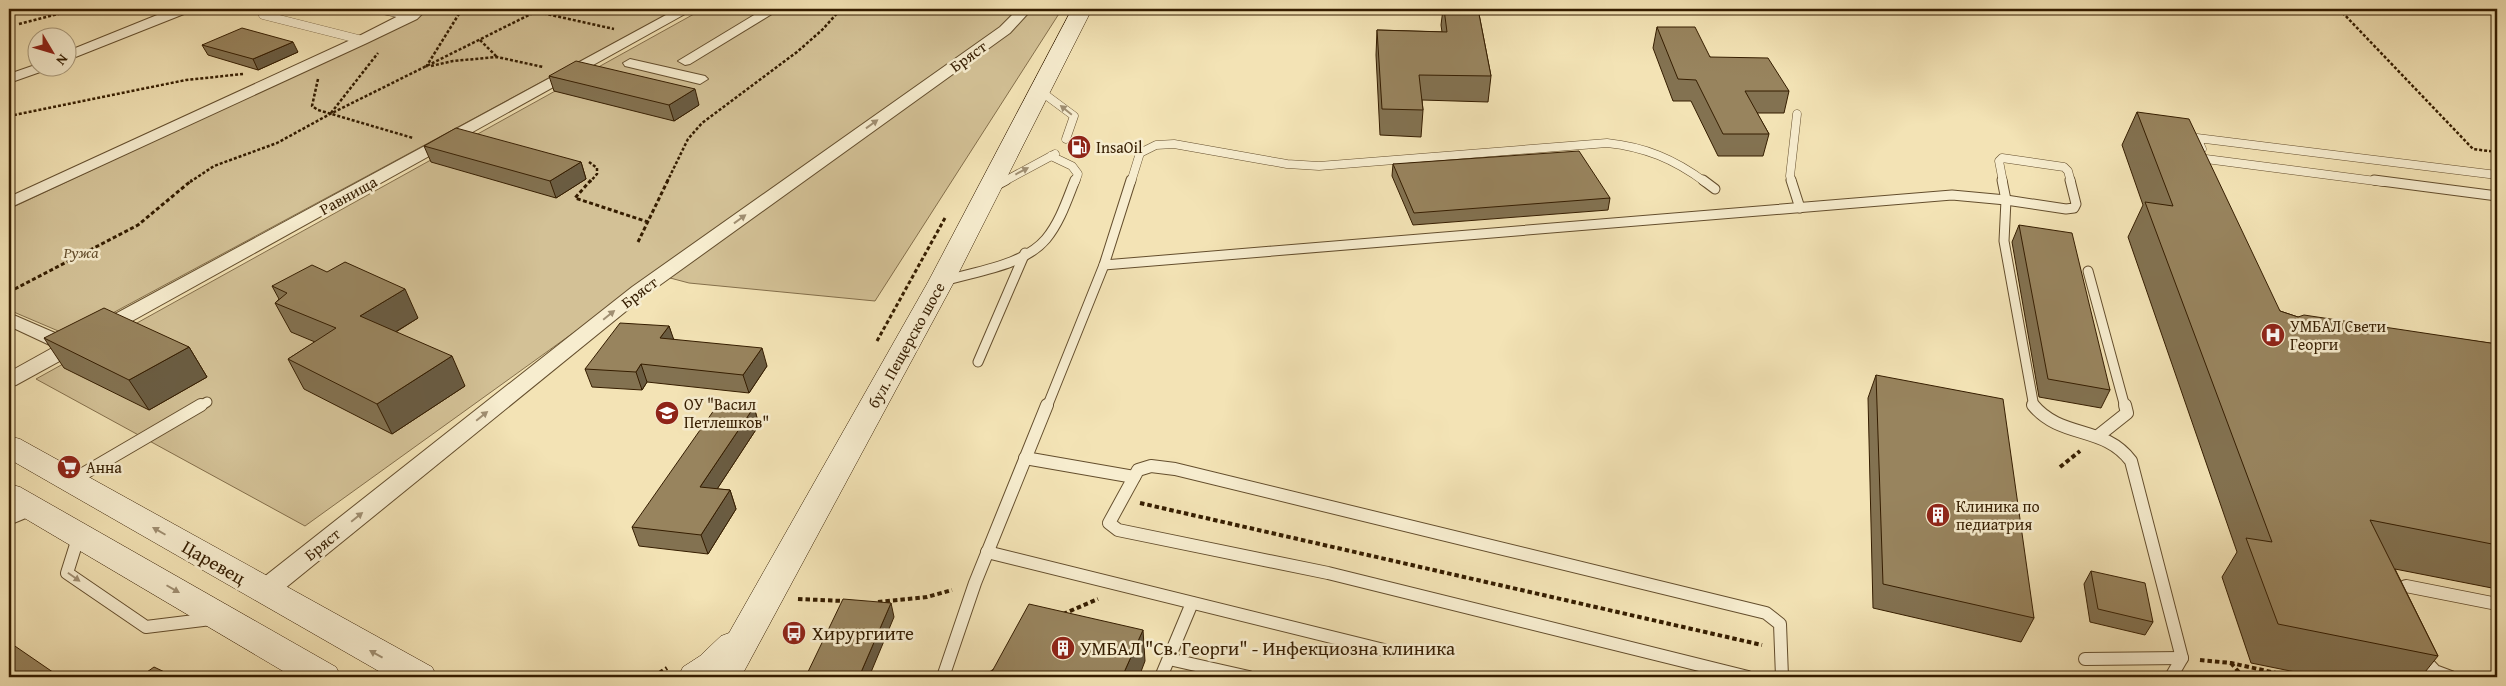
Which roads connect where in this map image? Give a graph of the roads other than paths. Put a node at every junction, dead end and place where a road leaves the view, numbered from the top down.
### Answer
1 (184, 9) edge
2 (378, 9) edge
3 (687, 9) edge
4 (773, 9) edge
5 (1025, 9) edge
6 (1082, 9) edge
7 (413, 14) edge
8 (263, 15) dead end
9 (362, 40) junction
10 (78, 52) edge
11 (685, 61) dead end
12 (577, 70) junction
13 (600, 71) edge
14 (28, 72) edge
15 (9, 79) edge
16 (700, 79) dead end
17 (662, 81) junction
18 (1038, 90) junction
19 (1797, 114) dead end
20 (1066, 139) dead end
21 (2206, 159) junction
22 (2203, 174) edge
23 (2497, 175) edge
24 (989, 188) junction
25 (1715, 190) dead end
26 (2497, 196) edge
27 (2006, 200) junction
28 (9, 203) edge
29 (1800, 208) junction
30 (1025, 254) junction
31 (1104, 264) junction
32 (2088, 271) dead end
33 (940, 282) junction
34 (9, 319) edge
35 (71, 347) junction
36 (978, 362) dead end
37 (9, 380) edge
38 (207, 402) dead end
39 (2098, 436) junction
40 (9, 446) edge
41 (1025, 458) junction
42 (1134, 476) junction
43 (71, 481) junction
44 (16, 506) edge
45 (79, 534) junction
46 (987, 552) junction
47 (264, 591) junction
48 (1192, 603) junction
49 (2497, 604) edge
50 (2399, 609) edge
51 (223, 618) junction
52 (750, 629) junction
53 (2415, 642) edge
54 (1384, 650) dead end
55 (2182, 658) junction
56 (1168, 659) junction
57 (2085, 659) dead end
58 (682, 672) edge
59 (314, 675) edge
60 (419, 677) edge
61 (723, 677) edge
62 (943, 677) edge
63 (1161, 677) edge
64 (1249, 677) edge
65 (1748, 677) edge
66 (1782, 677) edge
67 (2171, 677) edge
68 (2451, 677) edge

1 - 10 street
2 - 7 lane
3 - 12 street, Равнища
4 - 11 street
47 -> 5 street, Бряст
6 - 18 main road, бул. Пещерско шосе
7 - 9 street
8 - 9 lane
9 - 28 street
12 - 13 street
12 - 35 street, Равнища
14 - 15 street
16 - 17 street
17 - 17 street
20 -> 18 lane
18 - 24 main road, бул. Пещерско шосе
19 - 29 lane
21 - 22 lane
21 - 23 lane
21 - 26 lane
24 -> 30 lane
24 - 33 main road, бул. Пещерско шосе
25 - 31 lane
27 - 27 lane
27 - 29 lane
27 - 39 lane
29 - 31 lane
30 - 33 lane
30 - 36 lane
31 - 41 lane
32 - 39 lane
33 - 52 main road, бул. Пещерско шосе
34 - 35 street
35 - 37 street, Равнища
38 - 43 lane
39 - 55 lane
40 - 43 main road, Царевец
41 - 42 lane
41 - 46 lane
42 - 65 lane
42 - 66 lane
47 -> 43 main road, Царевец
44 - 45 main road
45 -> 51 main road
45 -> 51 lane
46 - 48 lane
46 - 62 lane
60 -> 47 main road, Царевец
48 - 54 lane
48 - 56 lane
49 - 50 lane
51 - 59 main road
52 - 58 main road
52 - 61 main road, бул. Пещерско шосе
53 - 68 lane
55 - 57 lane
55 - 67 lane
56 - 63 lane
56 - 64 lane

